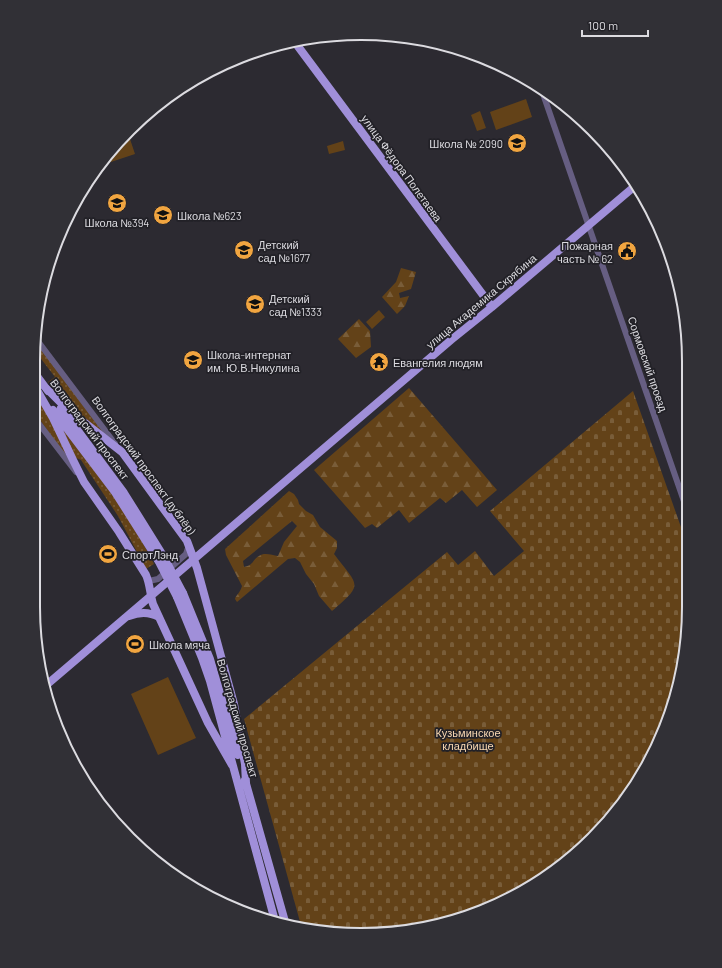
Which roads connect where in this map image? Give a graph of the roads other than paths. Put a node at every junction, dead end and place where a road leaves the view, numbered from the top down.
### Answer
1 (298, 46) edge
2 (544, 98) edge
3 (632, 189) edge
4 (589, 225) junction
5 (492, 307) junction
6 (41, 345) edge
7 (40, 380) edge
8 (44, 386) junction
9 (40, 392) edge
10 (40, 395) edge
11 (40, 424) edge
12 (122, 452) junction
13 (84, 482) junction
14 (680, 488) joint
15 (682, 494) edge
16 (189, 545) junction
17 (161, 559) junction
18 (195, 559) junction
19 (149, 581) junction
20 (180, 595) junction
21 (150, 596) junction
22 (126, 617) junction
23 (159, 617) junction
24 (49, 683) edge
25 (232, 765) junction
26 (246, 783) junction
27 (274, 916) edge
28 (284, 919) edge

1 - 5 main road, улица Фёдора Полетаева
2 - 4 street, Сормовский проезд
3 - 4 main road, улица Академика Скрябина
4 - 5 main road, улица Академика Скрябина
4 - 14 street, Сормовский проезд
5 - 18 main road, улица Академика Скрябина
6 - 12 street, Волгоградский проспект (дублёр)
7 - 8 main road, Волгоградский проспект
8 - 12 main road
8 - 17 main road, Волгоградский проспект
9 - 17 main road, Волгоградский проспект
10 - 13 main road
11 - 13 street
12 - 16 main road, Волгоградский проспект (дублёр)
13 - 19 main road
14 - 15 street, Сормовский проезд
16 - 18 main road, Волгоградский проспект (дублёр)
16 - 19 street
17 - 20 main road, Волгоградский проспект, bridge
18 - 21 main road, улица Академика Скрябина
18 - 26 main road, Волгоградский проспект (дублёр)
19 - 21 main road
20 - 25 main road, Волгоградский проспект
20 - 26 main road, Волгоградский проспект
21 - 22 main road, улица Академика Скрябина
21 - 23 main road
22 - 23 main road
22 - 24 main road, улица Академика Скрябина
23 - 25 main road
25 - 27 main road, Волгоградский проспект
26 - 28 main road, Волгоградский проспект

